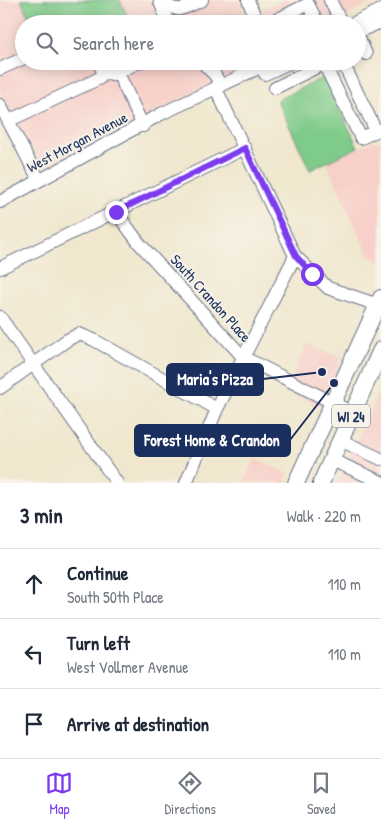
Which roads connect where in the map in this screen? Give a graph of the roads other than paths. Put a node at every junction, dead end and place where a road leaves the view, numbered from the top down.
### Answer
1 (160, 0) edge
2 (202, 0) edge
3 (248, 0) edge
4 (330, 0) edge
5 (381, 10) edge
6 (166, 15) edge
7 (254, 15) edge
8 (286, 15) edge
9 (314, 15) edge
10 (338, 15) edge
11 (366, 17) edge
12 (381, 22) edge
13 (366, 28) edge
14 (15, 62) edge
15 (0, 69) edge
16 (101, 70) edge
17 (106, 70) edge
18 (124, 70) edge
19 (210, 70) edge
20 (261, 70) edge
21 (312, 70) edge
22 (330, 70) edge
23 (346, 70) edge
24 (118, 73) junction
25 (275, 88) dead end
26 (220, 90) junction
27 (0, 105) edge
28 (8, 121) junction
29 (143, 126) junction
30 (245, 148) junction
31 (39, 180) junction
32 (0, 202) edge
33 (116, 212) junction
34 (296, 256) junction
35 (0, 268) edge
36 (380, 304) edge
37 (0, 317) edge
38 (381, 350) edge
39 (243, 357) junction
40 (32, 365) junction
41 (0, 388) edge
42 (332, 404) junction
43 (217, 409) junction
44 (353, 413) junction
45 (340, 440) junction
46 (381, 459) edge
47 (332, 460) junction
48 (381, 482) edge
49 (117, 483) edge
50 (186, 483) edge
51 (296, 483) edge
52 (321, 483) edge

1 - 2 street
1 - 6 street
3 - 7 street
4 - 10 street
5 - 11 street
8 - 9 street
12 - 13 street
14 - 15 street
16 - 28 street
17 - 24 street
18 - 24 street
19 - 26 street
20 - 26 street, West Morgan Avenue
21 - 25 street
22 - 23 street
24 - 29 street
26 - 29 street, West Morgan Avenue
26 - 30 street
27 - 28 street
28 - 31 street
29 - 31 street, West Morgan Avenue
30 - 33 street
30 - 34 street
31 - 32 street, West Morgan Avenue
33 - 35 street
33 - 39 street, South Crandon Place
34 - 36 street
34 - 39 street
36 - 42 main road, WI 24
37 - 40 street
38 - 44 main road, WI 24
39 - 42 street, South Crandon Place
39 - 43 street
40 - 41 street
40 - 43 street
40 - 49 street
42 - 44 street, South Crandon Place
42 - 51 main road, WI 24
43 - 50 street
44 - 45 main road, WI 24
45 - 46 street
45 - 47 main road, WI 24
47 - 48 street
47 - 52 main road, WI 24

